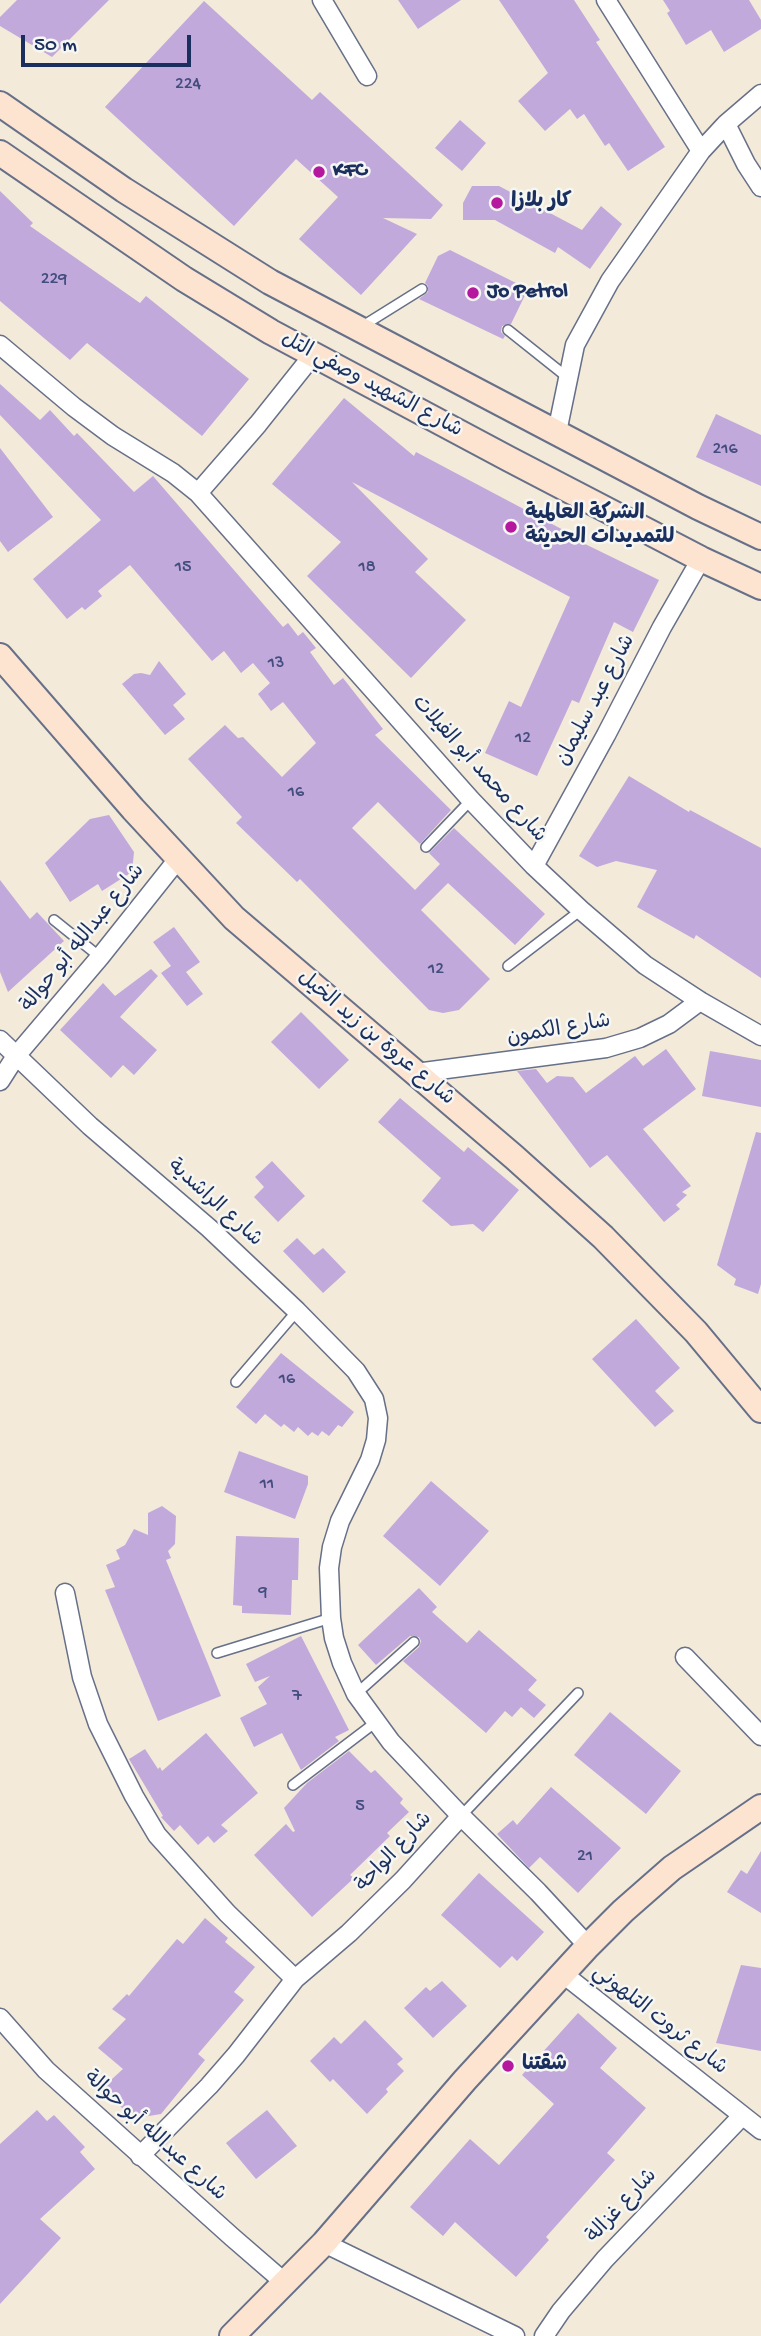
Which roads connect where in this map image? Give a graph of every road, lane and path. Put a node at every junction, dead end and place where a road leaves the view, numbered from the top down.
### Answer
1 (322, 0) edge
2 (606, 0) edge
3 (367, 76) dead end
4 (761, 94) edge
5 (0, 104) edge
6 (726, 124) junction
7 (701, 151) junction
8 (0, 153) edge
9 (761, 187) edge
10 (422, 289) dead end
11 (357, 329) junction
12 (508, 330) dead end
13 (0, 345) edge
14 (313, 355) junction
15 (567, 377) junction
16 (557, 432) junction
17 (198, 493) junction
18 (761, 537) edge
19 (701, 559) junction
20 (761, 587) edge
21 (0, 656) edge
22 (471, 800) junction
23 (426, 847) dead end
24 (178, 859) junction
25 (534, 866) junction
26 (580, 910) junction
27 (54, 919) dead end
28 (100, 957) junction
29 (508, 966) dead end
30 (700, 1001) junction
31 (761, 1036) edge
32 (0, 1040) edge
33 (16, 1056) junction
34 (416, 1073) junction
35 (0, 1082) edge
36 (296, 1311) junction
37 (236, 1382) dead end
38 (761, 1410) edge
39 (379, 1418) joint
40 (65, 1593) dead end
41 (331, 1618) junction
42 (414, 1642) dead end
43 (217, 1653) dead end
44 (685, 1657) dead end
45 (578, 1693) dead end
46 (356, 1694) junction
47 (376, 1722) junction
48 (761, 1736) edge
49 (293, 1785) dead end
50 (761, 1807) edge
51 (461, 1816) junction
52 (587, 1946) junction
53 (562, 1973) junction
54 (295, 1979) junction
55 (0, 2018) edge
56 (742, 2116) junction
57 (761, 2130) edge
58 (140, 2156) junction
59 (324, 2243) junction
60 (284, 2282) junction
61 (232, 2336) edge
62 (515, 2336) edge
63 (544, 2336) edge

1 - 3 street
2 - 7 street
4 - 6 street
5 - 11 street, شارع الشهيد وصفي التل
6 - 7 street
6 - 9 street
7 - 15 street
8 - 14 street, شارع الشهيد وصفي التل
10 - 11 lane
11 - 16 street, شارع الشهيد وصفي التل
12 - 15 lane
13 - 17 street, شارع محمد أبو الفيلات
14 - 17 street
14 - 19 street, شارع الشهيد وصفي التل
15 - 16 street
16 - 18 street, شارع الشهيد وصفي التل
17 - 22 street, شارع محمد أبو الفيلات
19 - 20 street, شارع الشهيد وصفي التل
19 - 25 street, شارع عبد سليمان
21 - 24 street, شارع عروة بن زيد الخيل
22 - 23 lane
22 - 25 street, شارع محمد أبو الفيلات
24 - 28 street, شارع عبدالله أبو حوالة
24 - 34 street, شارع عروة بن زيد الخيل
25 - 26 street, شارع محمد أبو الفيلات
26 - 29 lane
26 - 30 street, شارع محمد أبو الفيلات
27 - 28 lane
28 - 33 street, شارع عبدالله أبو حوالة
30 - 31 street, شارع محمد أبو الفيلات
30 - 34 street, شارع الكمون
32 - 33 street, شارع الراشدية
33 - 35 street, شارع عبدالله أبو حوالة
33 - 36 street, شارع الراشدية
34 - 38 street, شارع عروة بن زيد الخيل
36 - 37 lane
36 - 39 street, شارع الراشدية
39 - 41 street, شارع الواحة
40 - 54 street
41 - 43 lane
41 - 46 street, شارع الواحة
42 - 46 lane
44 - 48 street
45 - 51 lane
46 - 47 street, شارع الواحة
47 - 49 lane
47 - 51 street, شارع الواحة
50 - 52 street
51 - 52 street
51 - 54 street, شارع الواحة
52 - 53 street
53 - 56 street, شارع ثروت التلهوني
53 - 59 street
54 - 58 street, شارع الواحة
55 - 58 street, شارع عبدالله أبو حوالة
56 - 57 street, شارع ثروت التلهوني
56 - 63 street, شارع غزالة
58 - 60 street, شارع عبدالله أبو حوالة
59 - 60 street
59 - 62 street
60 - 61 street

